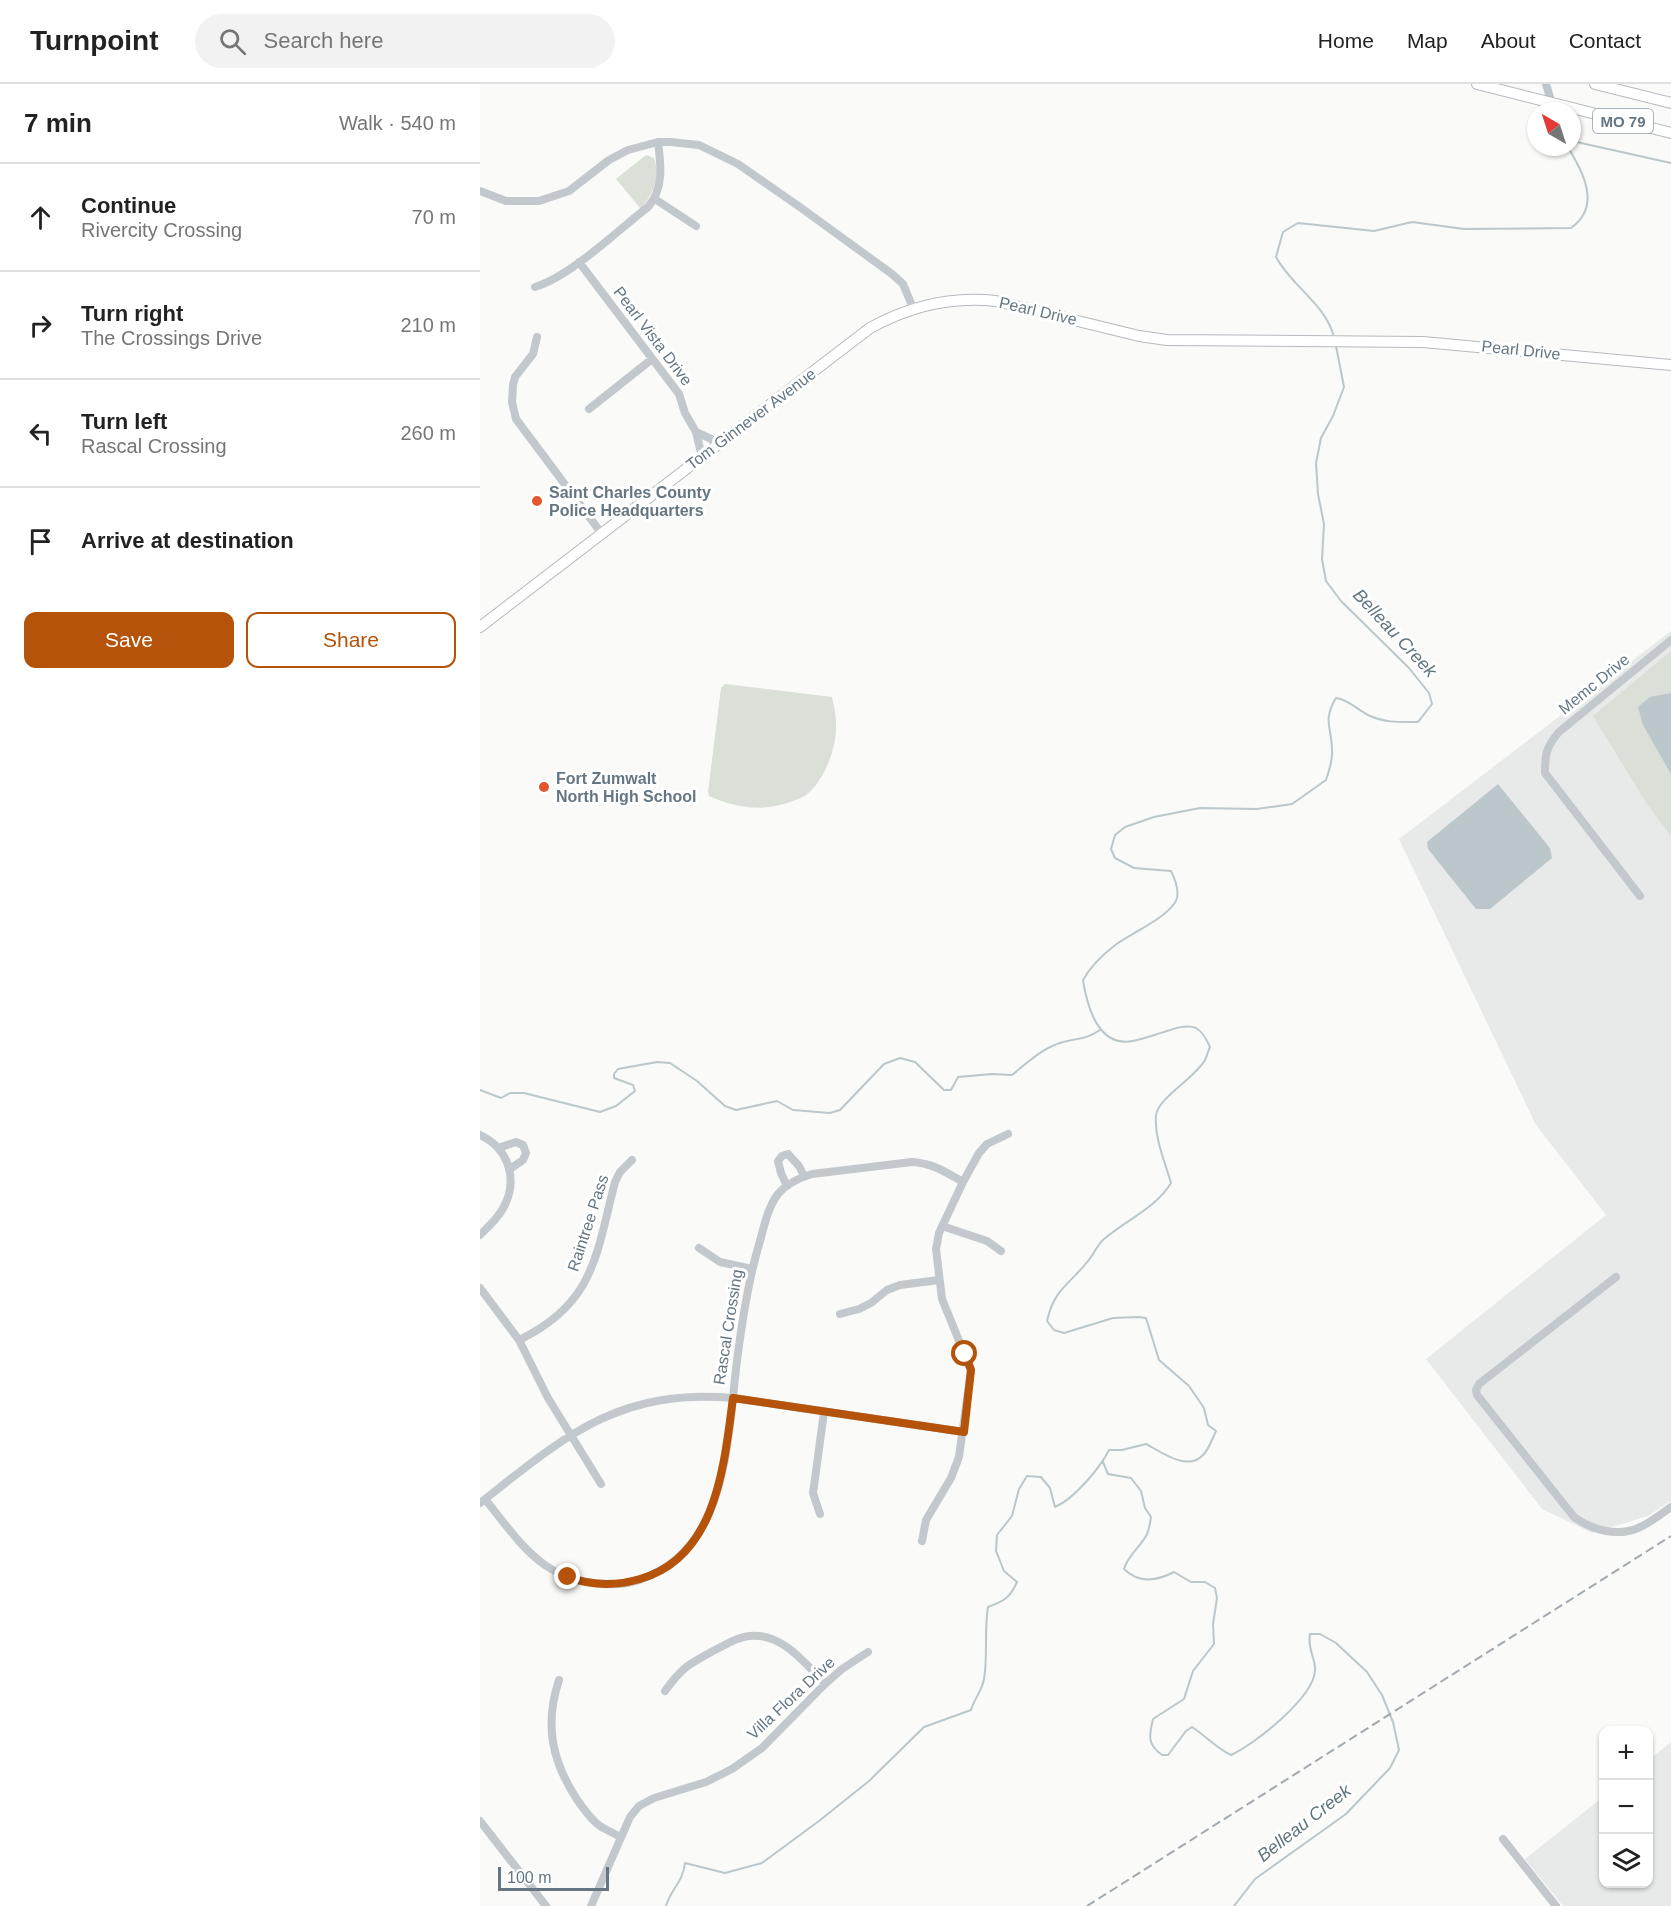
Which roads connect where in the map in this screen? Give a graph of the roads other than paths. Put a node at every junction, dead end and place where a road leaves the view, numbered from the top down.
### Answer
1 (1477, 84) edge
2 (1595, 84) edge
3 (1671, 103) edge
4 (1671, 133) edge
5 (658, 142) junction
6 (480, 191) edge
7 (655, 199) junction
8 (696, 226) dead end
9 (579, 262) junction
10 (535, 287) dead end
11 (913, 308) junction
12 (537, 337) dead end
13 (652, 359) junction
14 (1671, 365) edge
15 (589, 409) dead end
16 (696, 432) junction
17 (720, 443) junction
18 (702, 457) junction
19 (602, 534) junction
20 (480, 627) edge
21 (1671, 640) edge
22 (1640, 896) dead end
23 (1008, 1134) dead end
24 (480, 1136) edge
25 (498, 1148) junction
26 (632, 1160) dead end
27 (510, 1169) junction
28 (804, 1176) junction
29 (963, 1182) junction
30 (787, 1186) junction
31 (942, 1226) junction
32 (480, 1235) edge
33 (699, 1248) dead end
34 (1001, 1251) dead end
35 (752, 1269) junction
36 (1616, 1277) dead end
37 (939, 1280) junction
38 (480, 1288) edge
39 (840, 1314) dead end
40 (519, 1340) junction
41 (733, 1398) junction
42 (824, 1412) junction
43 (964, 1432) junction
44 (571, 1434) junction
45 (601, 1484) dead end
46 (483, 1501) edge
47 (1671, 1508) edge
48 (820, 1514) dead end
49 (922, 1541) dead end
50 (868, 1652) dead end
51 (559, 1680) dead end
52 (825, 1684) junction
53 (665, 1691) dead end
54 (480, 1821) edge
55 (621, 1837) junction
56 (1503, 1839) dead end
57 (546, 1906) edge
58 (591, 1906) edge
59 (1556, 1906) edge

1 - 4 main road, MO 79
2 - 3 main road, MO 79
5 - 6 street
5 - 7 street
5 - 11 street
7 - 8 street
7 - 9 street
9 - 10 street
9 - 13 street, Pearl Vista Drive
11 - 14 main road, Pearl Drive
11 - 17 main road, Tom Ginnever Avenue
12 - 19 street
13 - 15 street
13 - 16 street, Pearl Vista Drive
16 - 17 street
16 - 18 street, Pearl Vista Drive
17 - 18 main road, Tom Ginnever Avenue
18 - 19 main road, Tom Ginnever Avenue
19 - 20 main road, Tom Ginnever Avenue
21 - 22 street, Memc Drive
23 - 29 street
24 - 25 street
25 - 27 street
25 - 27 street
26 - 40 street, Raintree Pass
27 - 32 street
28 - 29 street, Rascal Crossing
28 - 30 street, Rascal Crossing
28 - 30 street
29 - 31 street
30 - 35 street, Rascal Crossing
31 - 34 street
31 - 37 street
33 - 35 street
35 - 41 street, Rascal Crossing
36 - 47 street
37 - 39 street
37 - 43 street
38 - 40 street
40 - 44 street
41 - 42 street
41 - 44 street
41 - 46 street, Rascal Crossing
42 - 43 street
42 - 48 street
43 - 49 street
44 - 45 street
44 - 46 street
50 - 52 street, Villa Flora Drive
51 - 55 street
52 - 53 street
52 - 55 street, Villa Flora Drive
54 - 57 street
55 - 58 street, Villa Flora Drive
56 - 59 street

